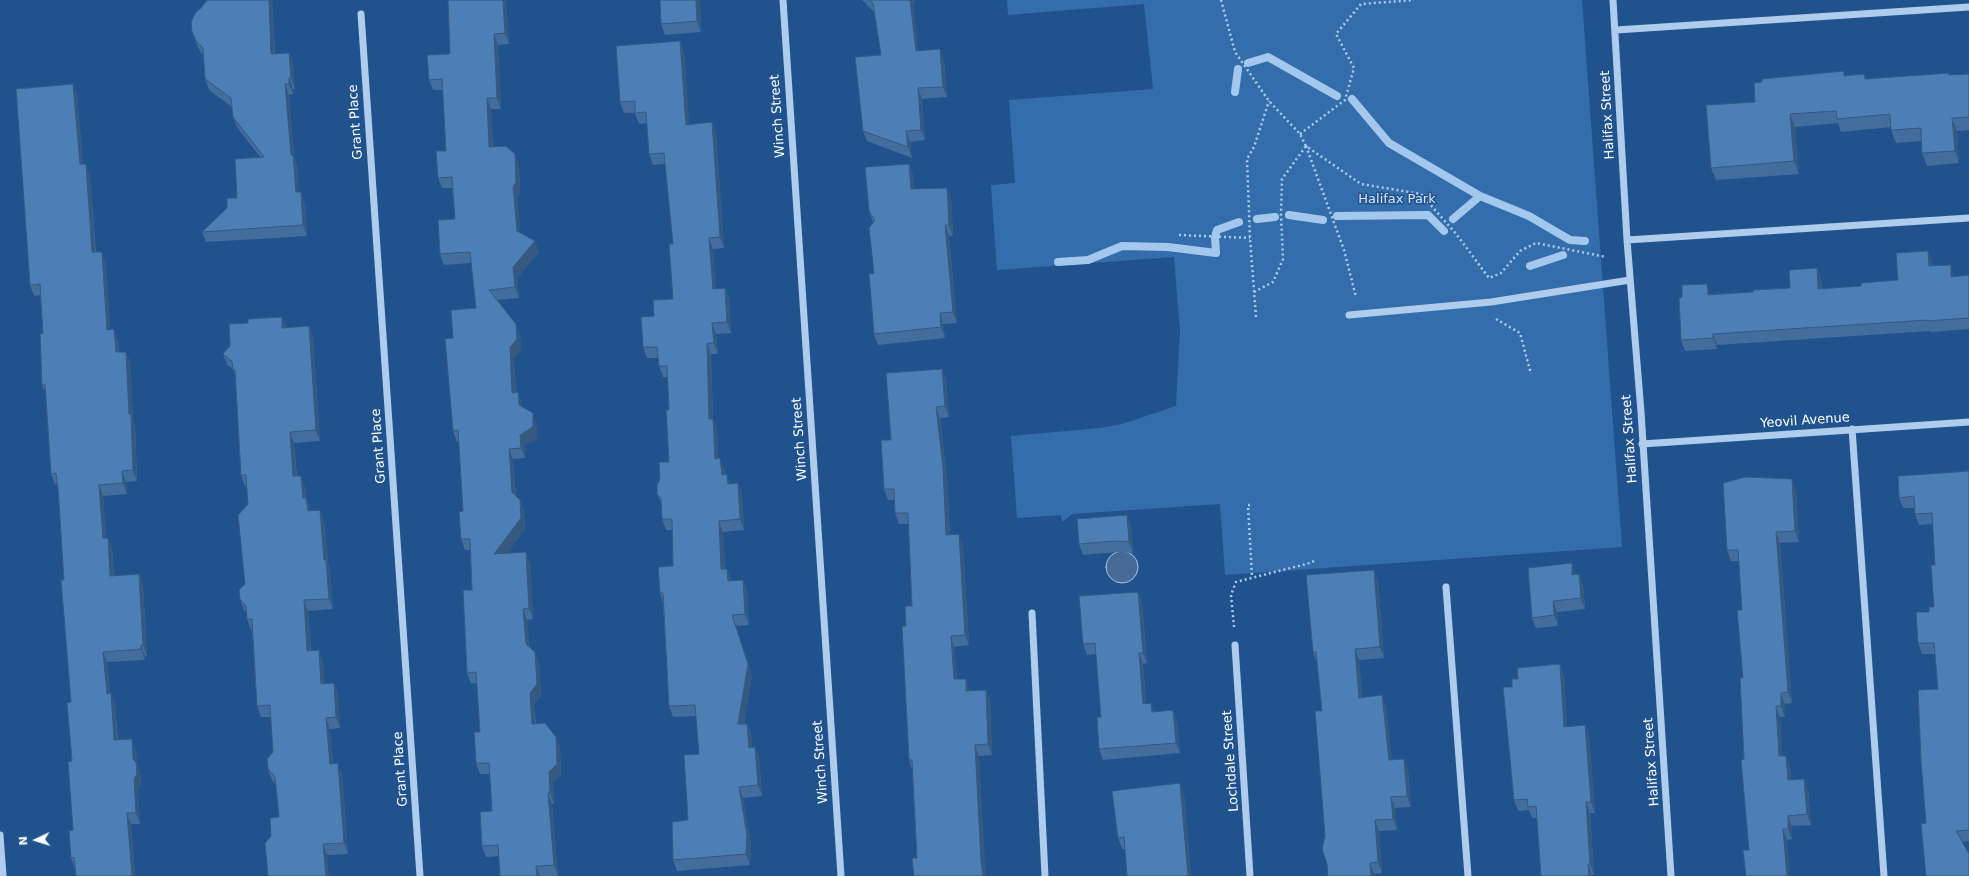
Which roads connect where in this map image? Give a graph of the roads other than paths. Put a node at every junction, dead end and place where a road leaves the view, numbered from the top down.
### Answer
1 (783, 0) edge
2 (1613, 0) edge
3 (1969, 8) edge
4 (361, 14) dead end
5 (1616, 30) junction
6 (1969, 218) edge
7 (1627, 240) junction
8 (1630, 280) junction
9 (1349, 315) dead end
10 (1969, 422) edge
11 (1852, 429) junction
12 (1642, 444) junction
13 (1446, 587) dead end
14 (1032, 613) dead end
15 (1235, 645) road end
16 (0, 834) edge
17 (3, 876) edge
18 (420, 876) edge
19 (841, 876) edge
20 (1045, 876) edge
21 (1250, 876) edge
22 (1468, 876) edge
23 (1671, 876) edge
24 (1884, 876) edge

1 - 19 street, Winch Street
2 - 5 street, Halifax Street
3 - 5 street
4 - 18 street, Grant Place
5 - 7 street, Halifax Street
6 - 7 street
7 - 8 street, Halifax Street
8 - 9 street
8 - 12 street, Halifax Street
10 - 11 street, Yeovil Avenue
11 - 12 street, Yeovil Avenue
11 - 24 street
12 - 23 street, Halifax Street
13 - 22 street
14 - 20 street
15 - 21 street, Lochdale Street
16 - 17 street

